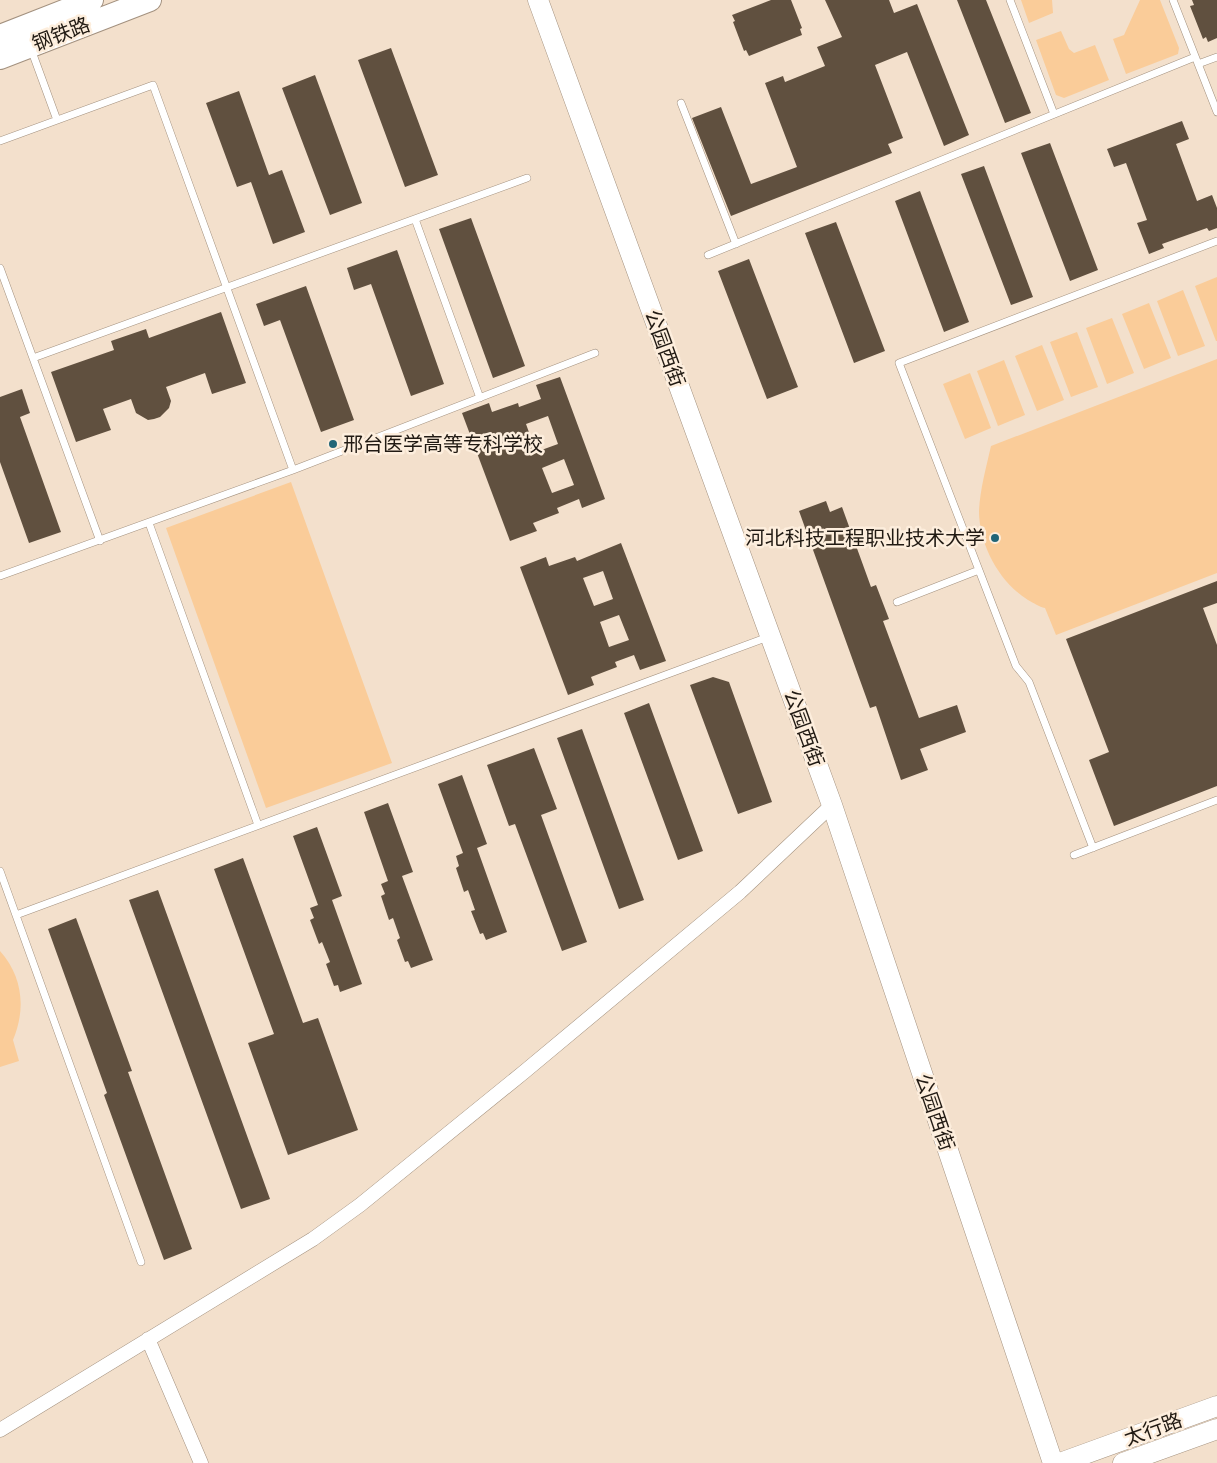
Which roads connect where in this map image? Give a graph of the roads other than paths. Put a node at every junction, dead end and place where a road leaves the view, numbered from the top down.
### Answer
1 (92, 0) edge
2 (150, 0) edge
3 (538, 0) edge
4 (1010, 0) edge
5 (1173, 0) edge
6 (0, 36) edge
7 (30, 46) junction
8 (1217, 56) edge
9 (0, 58) edge
10 (1197, 60) junction
11 (681, 103) dead end
12 (1217, 112) edge
13 (1054, 114) junction
14 (57, 120) junction
15 (0, 141) edge
16 (527, 178) dead end
17 (415, 219) junction
18 (1217, 241) edge
19 (736, 244) junction
20 (708, 255) dead end
21 (0, 268) edge
22 (227, 288) junction
23 (595, 353) dead end
24 (33, 358) junction
25 (480, 398) junction
26 (293, 470) junction
27 (149, 523) junction
28 (100, 541) junction
29 (979, 570) junction
30 (0, 576) edge
31 (897, 602) dead end
32 (770, 636) junction
33 (1217, 800) edge
34 (832, 805) junction
35 (258, 825) junction
36 (1093, 848) junction
37 (1074, 855) dead end
38 (0, 871) edge
39 (16, 915) junction
40 (141, 1262) dead end
41 (148, 1339) junction
42 (1217, 1406) edge
43 (1217, 1428) edge
44 (0, 1430) edge
45 (201, 1463) edge
46 (1054, 1463) edge
47 (1060, 1463) edge
48 (1123, 1463) edge

1 - 6 main road, 钢铁路
2 - 7 main road, 钢铁路
3 - 32 street, 公园西街
4 - 13 lane
5 - 10 lane
7 - 9 main road, 钢铁路
7 - 14 lane
8 - 10 lane
10 - 12 lane
10 - 13 lane
11 - 19 lane
13 - 19 lane
14 - 15 lane
14 - 22 lane
16 - 17 lane
17 - 22 lane
17 - 25 lane
18 - 29 lane
19 - 20 lane
21 - 24 lane
22 - 24 lane
22 - 26 lane
23 - 25 lane
24 - 28 lane
25 - 26 lane
26 - 27 lane
27 - 28 lane
27 - 35 lane
28 - 30 lane
29 - 31 lane
29 - 36 lane
32 - 34 street, 公园西街
32 - 35 lane
33 - 36 lane
34 - 41 street
34 - 46 street, 公园西街
35 - 39 lane
36 - 37 lane
38 - 39 lane
39 - 40 lane
41 - 44 street
41 - 45 street
42 - 47 street, 太行路
43 - 48 street, 太行路

